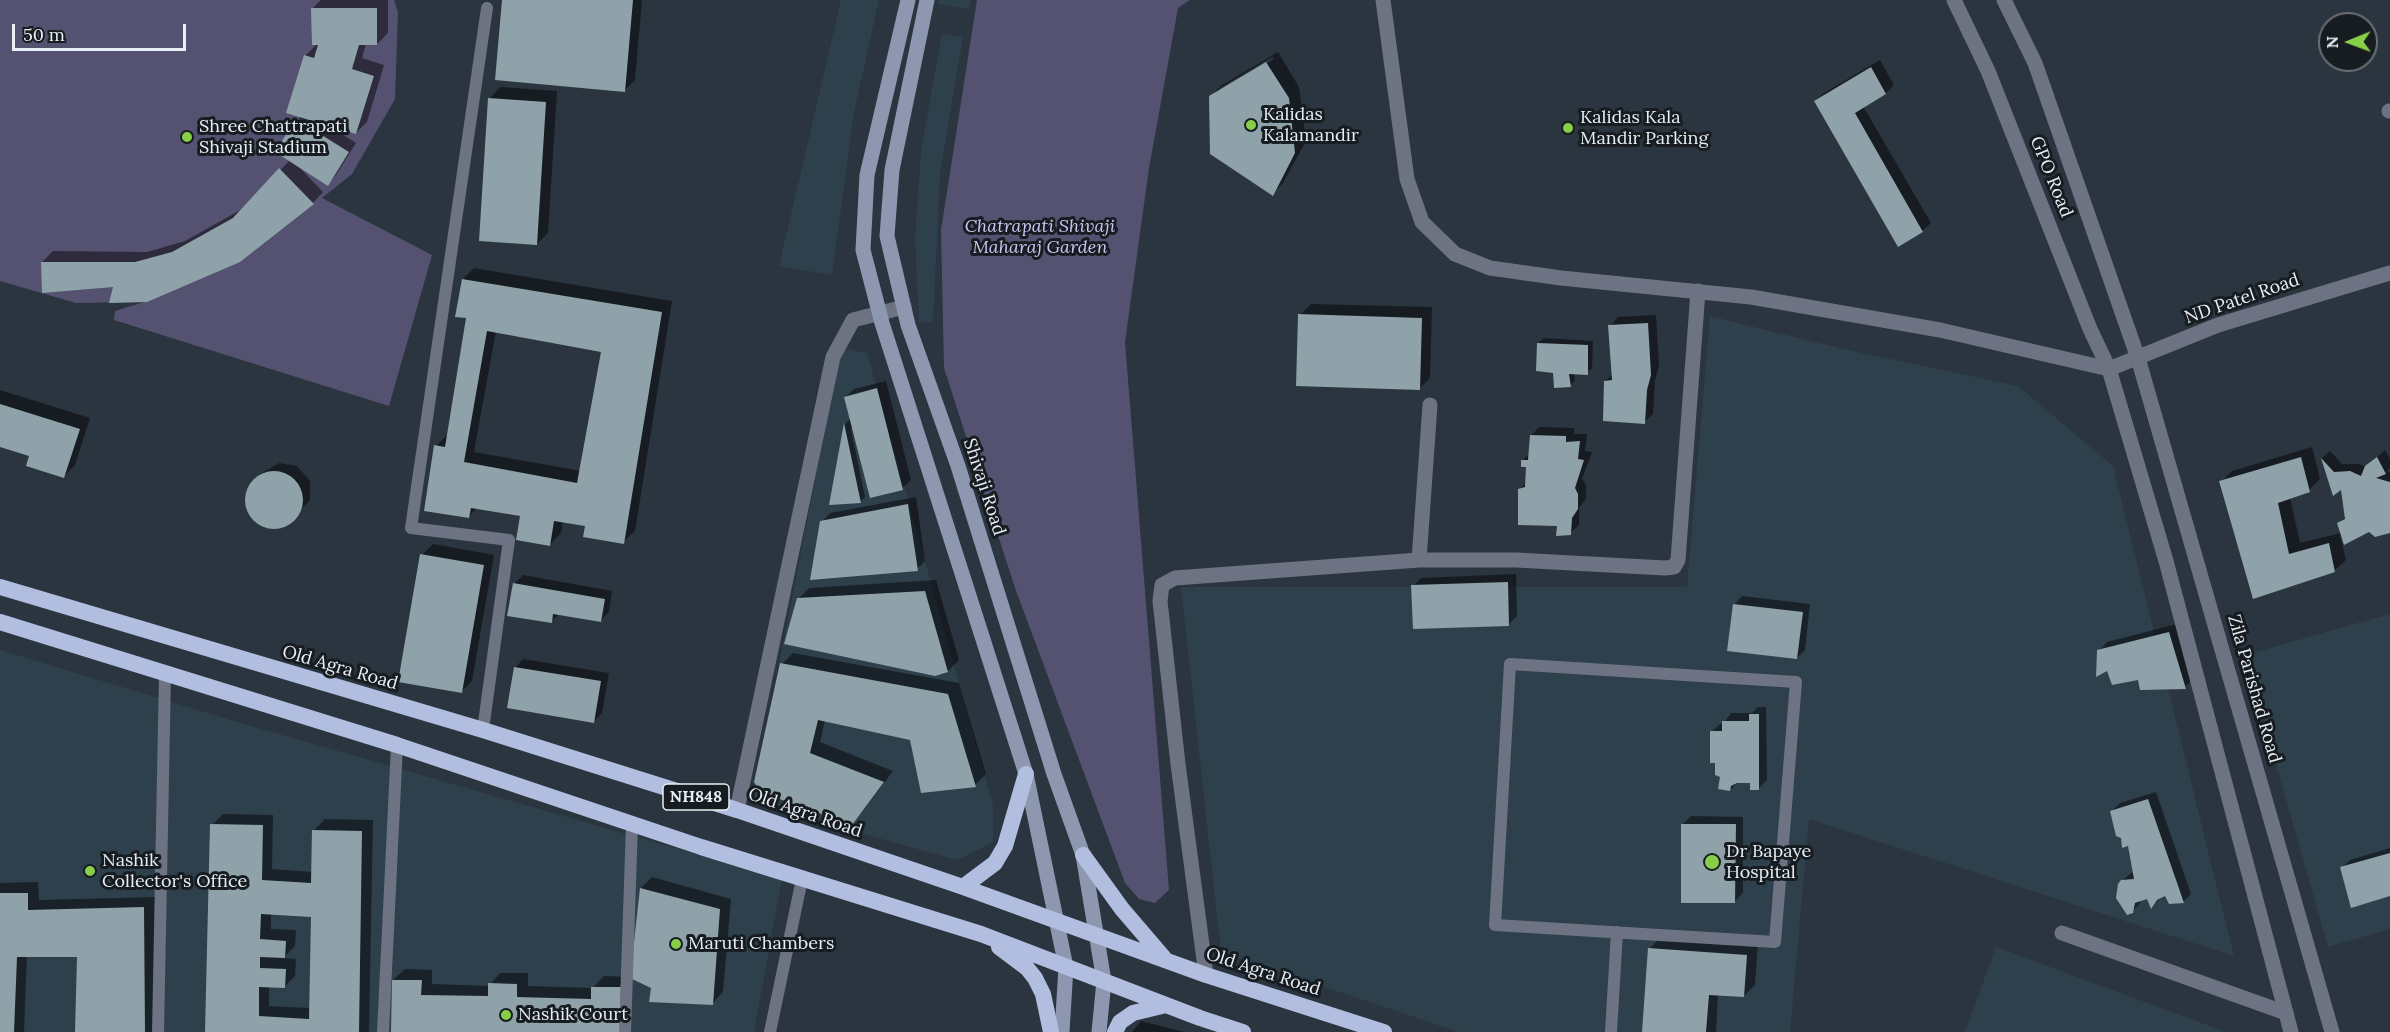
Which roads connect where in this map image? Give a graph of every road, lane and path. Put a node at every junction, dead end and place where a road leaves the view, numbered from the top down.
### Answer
1 (908, 0) edge
2 (927, 0) edge
3 (1383, 0) edge
4 (1954, 0) edge
5 (2004, 0) edge
6 (487, 8) dead end
7 (2390, 273) edge
8 (1698, 291) junction
9 (904, 307) junction
10 (880, 313) junction
11 (2138, 358) junction
12 (2109, 369) junction
13 (1430, 405) dead end
14 (1419, 560) junction
15 (0, 587) edge
16 (0, 622) edge
17 (165, 674) junction
18 (483, 730) junction
19 (397, 745) junction
20 (1026, 774) junction
21 (737, 810) junction
22 (632, 824) junction
23 (1083, 855) junction
24 (802, 879) junction
25 (963, 887) junction
26 (1058, 921) junction
27 (1617, 932) junction
28 (2062, 933) dead end
29 (981, 934) junction
30 (1098, 936) junction
31 (1165, 960) junction
32 (1066, 967) junction
33 (1206, 975) junction
34 (1104, 981) junction
35 (1167, 1005) junction
36 (2286, 1013) junction
37 (158, 1032) edge
38 (383, 1032) edge
39 (625, 1032) edge
40 (770, 1032) edge
41 (1051, 1032) edge
42 (1062, 1032) edge
43 (1098, 1032) edge
44 (1115, 1032) edge
45 (1243, 1032) edge
46 (1384, 1032) edge
47 (1611, 1032) edge
48 (2291, 1032) edge
49 (2332, 1032) edge

1 - 10 main road
2 - 9 main road, Shivaji Road
3 - 8 street
4 - 12 street, GPO Road
5 - 11 street, GPO Road
6 - 18 lane
7 - 11 street, ND Patel Road
8 - 12 street
8 - 14 street
9 - 10 street
9 - 23 main road, Shivaji Road
10 - 20 main road
10 - 21 street
11 - 12 street, ND Patel Road
11 - 49 street, Zila Parishad Road
12 - 36 street
13 - 14 street
14 - 33 street
15 - 18 highway, Old Agra Road / NH848
16 - 17 highway, NH848
17 - 19 highway, NH848
17 - 37 lane
18 - 21 highway, Old Agra Road / NH848
19 - 22 highway, NH848
19 - 38 lane
20 - 25 highway
20 - 26 main road
21 - 25 highway, Old Agra Road / NH848
22 - 24 highway, NH848
22 - 39 lane
23 - 30 main road, Shivaji Road
23 - 31 highway
24 - 29 highway, NH848
24 - 40 lane
25 - 26 highway, Old Agra Road / NH848
26 - 30 highway, Old Agra Road / NH848
26 - 32 main road
27 - 27 lane
27 - 47 lane
28 - 36 street
29 - 32 highway, NH848
29 - 41 highway
30 - 31 highway, Old Agra Road / NH848
30 - 34 main road, Shivaji Road
31 - 33 highway, Old Agra Road / NH848
32 - 34 highway, NH848
32 - 42 main road
33 - 46 highway, Old Agra Road / NH848
34 - 35 highway, NH848
34 - 43 main road, Shivaji Road
35 - 44 highway
35 - 45 highway, NH848
36 - 48 street

